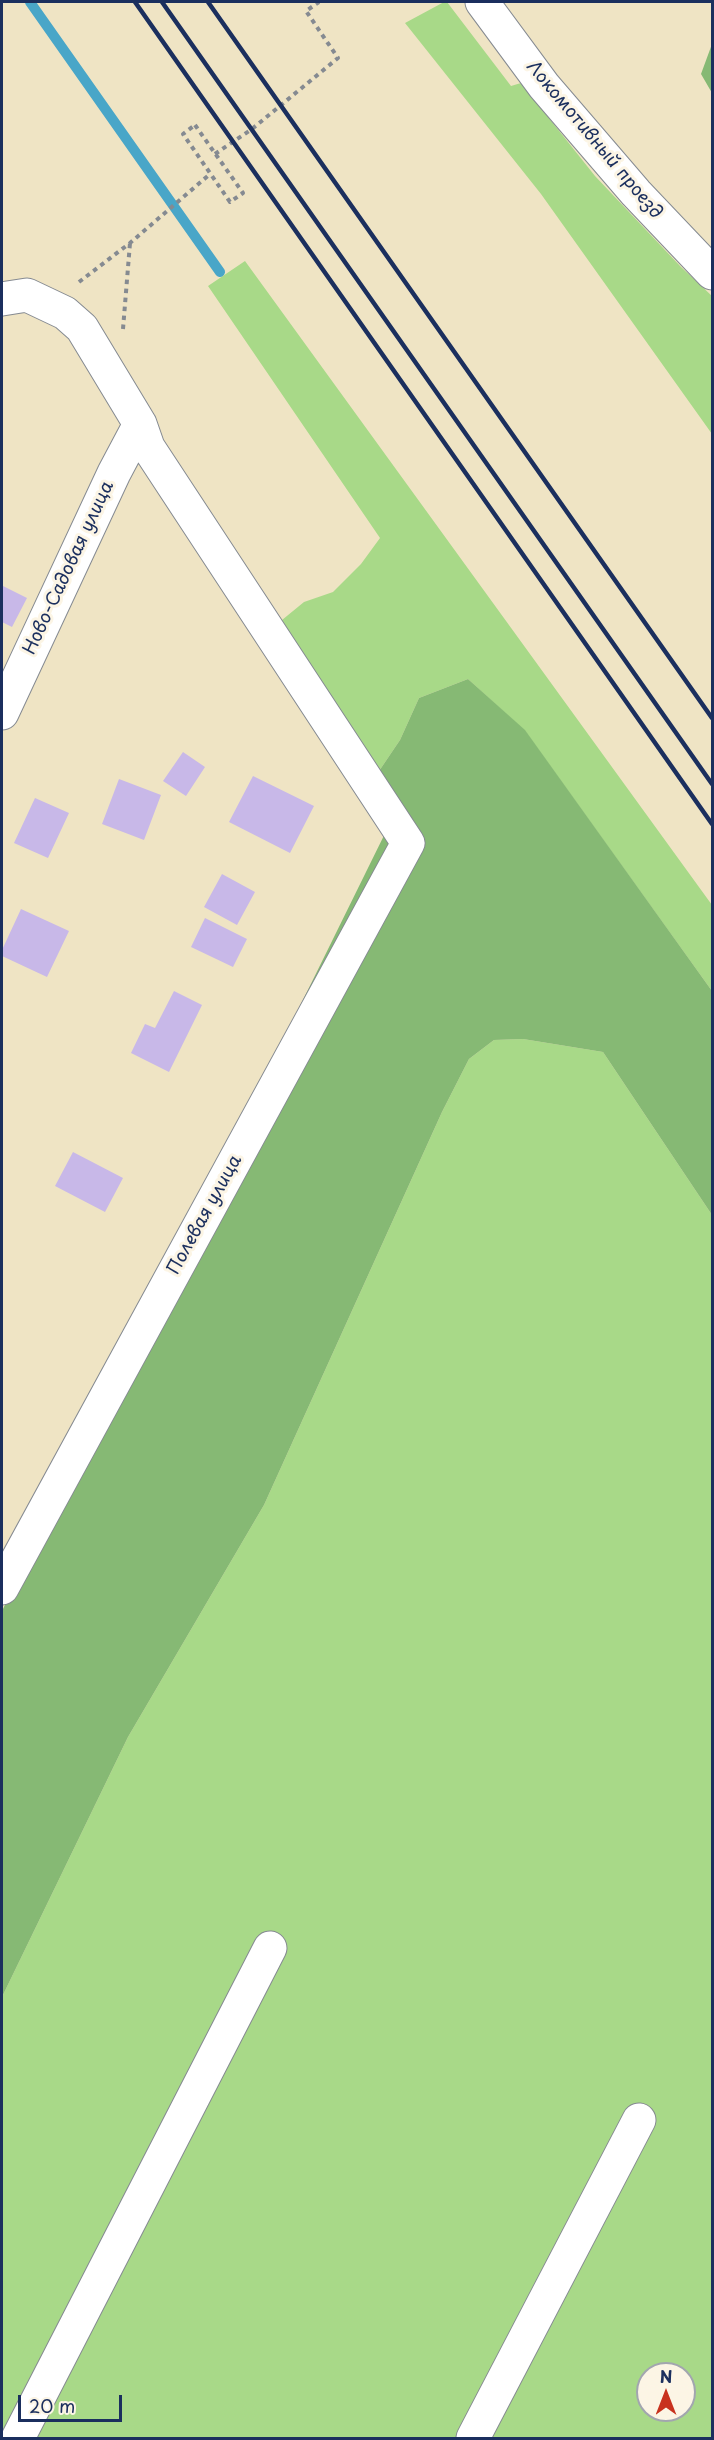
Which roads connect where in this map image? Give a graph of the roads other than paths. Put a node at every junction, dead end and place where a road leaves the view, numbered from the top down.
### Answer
1 (482, 2) edge
2 (712, 273) edge
3 (2, 299) edge
4 (140, 424) junction
5 (2, 713) edge
6 (2, 1588) edge
7 (270, 1948) dead end
8 (639, 2120) dead end
9 (18, 2439) edge
10 (473, 2439) edge

1 - 2 street, Локомотивный проезд
3 - 4 street
4 - 5 street, Ново-Садовая улица
4 - 6 street, Полевая улица
7 - 9 street
8 - 10 street

